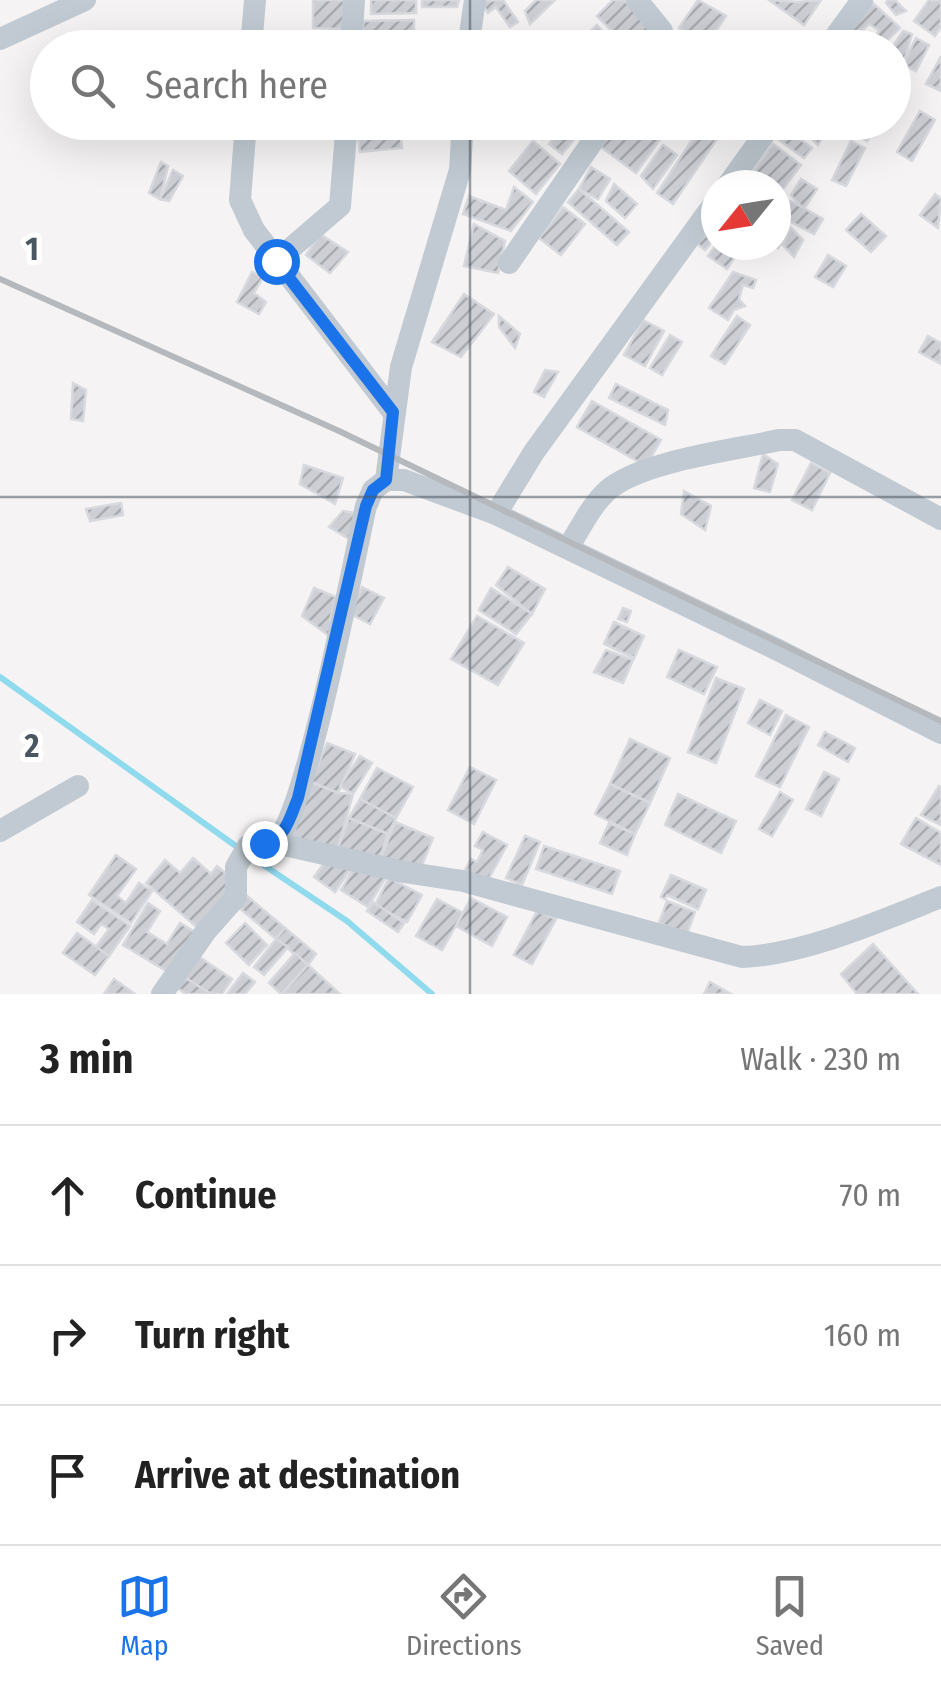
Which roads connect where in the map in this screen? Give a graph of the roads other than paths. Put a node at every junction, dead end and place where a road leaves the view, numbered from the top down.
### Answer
1 (85, 0) edge
2 (255, 0) edge
3 (354, 0) edge
4 (475, 0) edge
5 (637, 0) edge
6 (862, 0) edge
7 (253, 30) edge
8 (352, 30) edge
9 (471, 30) edge
10 (661, 30) edge
11 (840, 30) edge
12 (0, 39) edge
13 (245, 140) edge
14 (346, 140) edge
15 (462, 140) edge
16 (594, 140) edge
17 (760, 140) edge
18 (739, 170) edge
19 (701, 222) edge
20 (276, 261) junction
21 (509, 263) dead end
22 (393, 412) junction
23 (386, 480) junction
24 (496, 514) junction
25 (941, 519) edge
26 (568, 548) junction
27 (941, 733) edge
28 (78, 786) dead end
29 (0, 831) edge
30 (260, 844) junction
31 (941, 898) edge
32 (162, 994) edge

1 - 12 street
2 - 7 street
3 - 8 street
4 - 9 street
5 - 10 street
6 - 11 street
13 - 20 street
14 - 20 street
15 - 22 street
16 - 21 street
17 - 18 street
19 - 24 street
20 - 22 street
22 - 23 street
23 - 24 street
23 - 30 street
24 - 26 street
25 - 26 street
26 - 27 street
28 - 29 street
30 - 31 street
30 - 32 street

